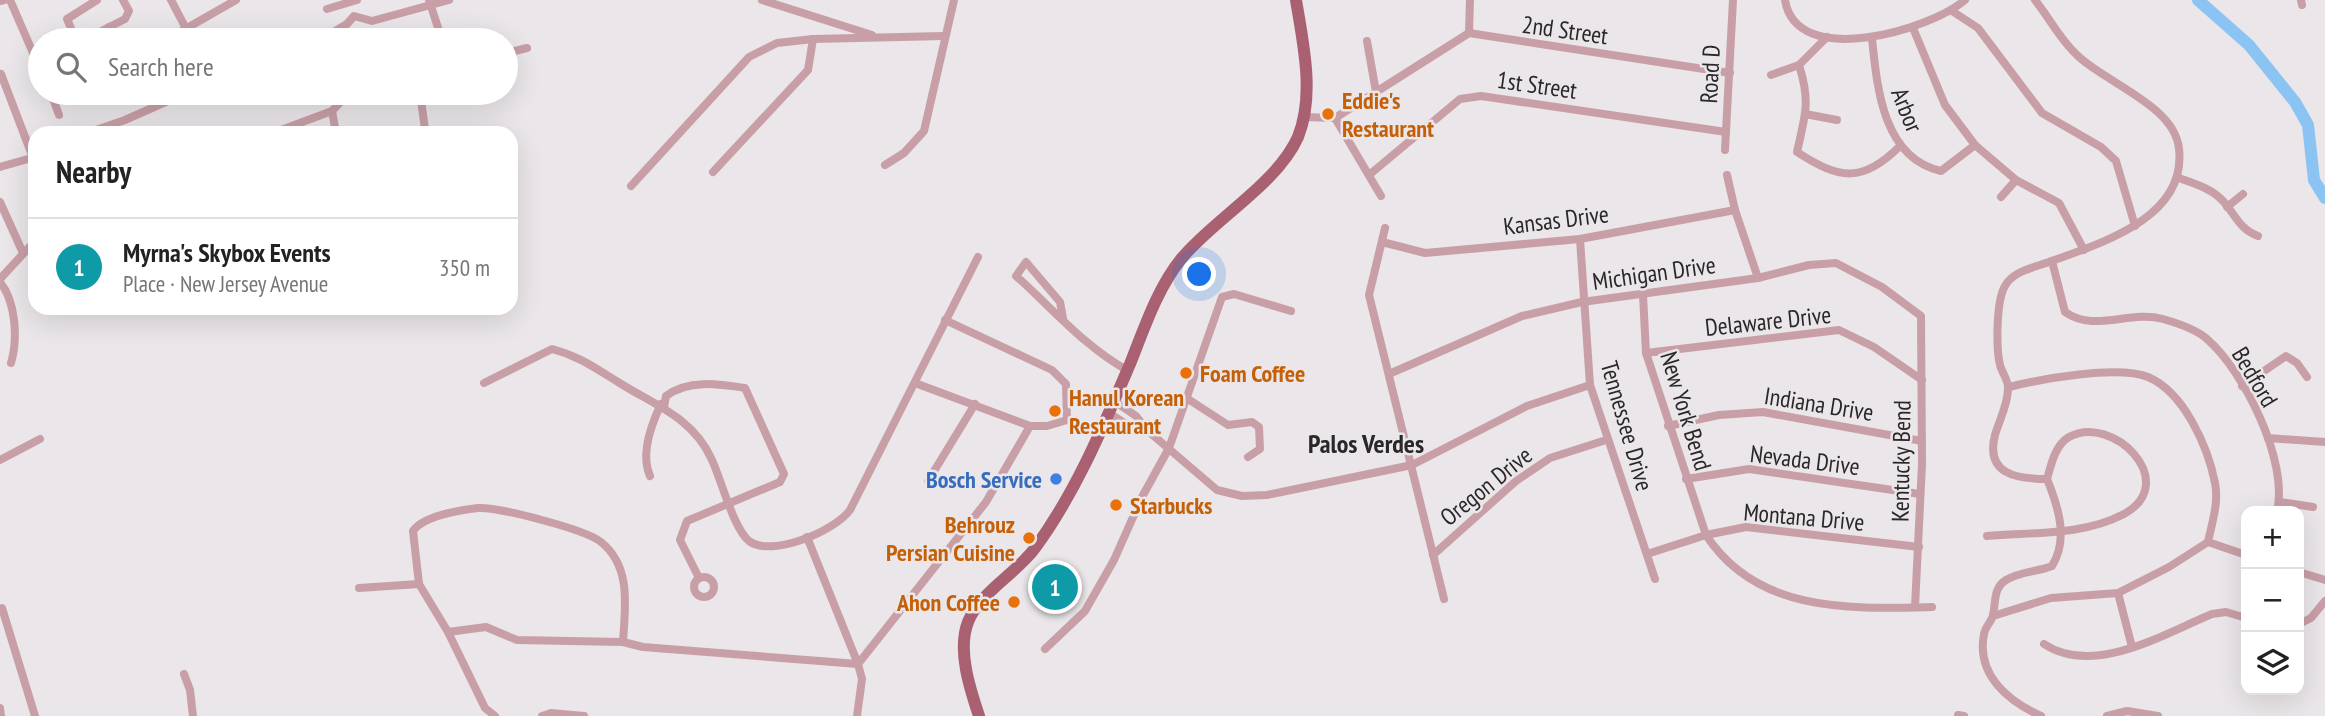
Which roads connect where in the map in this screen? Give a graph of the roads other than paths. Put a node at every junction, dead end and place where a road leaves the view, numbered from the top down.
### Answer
1 (10, 0) edge
2 (97, 0) edge
3 (123, 0) edge
4 (171, 0) edge
5 (357, 0) edge
6 (449, 0) edge
7 (762, 0) edge
8 (954, 0) edge
9 (1296, 0) edge
10 (1470, 0) edge
11 (1733, 0) edge
12 (1785, 0) edge
13 (1965, 0) edge
14 (2035, 0) edge
15 (230, 1) edge
16 (430, 3) edge
17 (327, 9) dead end
18 (1952, 11) junction
19 (109, 27) edge
20 (71, 28) edge
21 (186, 28) edge
22 (189, 28) edge
23 (340, 28) edge
24 (438, 28) edge
25 (1913, 29) junction
26 (1469, 33) junction
27 (944, 36) junction
28 (1827, 37) junction
29 (881, 38) junction
30 (1872, 38) junction
31 (813, 39) junction
32 (28, 41) edge
33 (1367, 41) dead end
34 (527, 48) dead end
35 (518, 50) edge
36 (1799, 65) junction
37 (1730, 73) junction
38 (1, 74) edge
39 (1771, 75) dead end
40 (1376, 92) junction
41 (56, 105) edge
42 (162, 105) edge
43 (338, 105) edge
44 (422, 105) edge
45 (332, 111) junction
46 (1805, 114) junction
47 (59, 115) dead end
48 (1303, 117) junction
49 (1335, 118) junction
50 (1837, 120) dead end
51 (106, 126) edge
52 (303, 126) edge
53 (335, 126) edge
54 (425, 126) edge
55 (1726, 132) junction
56 (28, 144) edge
57 (1975, 145) junction
58 (1900, 146) junction
59 (1725, 150) dead end
60 (28, 161) edge
61 (1, 165) edge
62 (885, 165) dead end
63 (713, 172) dead end
64 (1369, 175) junction
65 (1728, 176) dead end
66 (2179, 178) junction
67 (2016, 180) junction
68 (631, 186) dead end
69 (2244, 194) dead end
70 (1381, 196) dead end
71 (2001, 197) dead end
72 (0, 202) edge
73 (2227, 207) junction
74 (1735, 210) junction
75 (2135, 226) junction
76 (1385, 228) dead end
77 (2258, 236) dead end
78 (1580, 239) junction
79 (1382, 242) junction
80 (28, 250) edge
81 (2084, 250) junction
82 (23, 253) junction
83 (978, 257) dead end
84 (2052, 261) junction
85 (1758, 278) junction
86 (0, 281) edge
87 (1643, 295) junction
88 (1582, 302) junction
89 (1291, 311) dead end
90 (1921, 316) joint
91 (1063, 318) junction
92 (945, 320) junction
93 (1646, 352) junction
94 (11, 363) dead end
95 (1127, 370) junction
96 (1389, 374) junction
97 (2307, 377) dead end
98 (1922, 380) junction
99 (484, 383) dead end
100 (915, 383) junction
101 (1590, 385) junction
102 (2242, 386) junction
103 (2009, 387) junction
104 (1188, 399) junction
105 (975, 404) junction
106 (662, 405) junction
107 (1112, 407) junction
108 (1067, 420) junction
109 (1030, 426) junction
110 (1668, 426) junction
111 (1149, 432) junction
112 (1101, 433) junction
113 (2268, 438) junction
114 (40, 439) dead end
115 (1606, 440) junction
116 (1922, 441) junction
117 (2325, 442) edge
118 (1169, 448) junction
119 (1248, 457) dead end
120 (0, 460) edge
121 (1412, 466) junction
122 (650, 476) dead end
123 (1686, 479) junction
124 (2047, 479) junction
125 (928, 481) dead end
126 (1920, 494) junction
127 (730, 502) junction
128 (2280, 502) junction
129 (2279, 506) edge
130 (2313, 507) dead end
131 (2061, 533) junction
132 (1706, 535) junction
133 (1987, 536) dead end
134 (807, 537) junction
135 (2208, 542) junction
136 (1919, 547) junction
137 (2241, 553) edge
138 (1647, 554) junction
139 (1433, 555) junction
140 (2304, 574) edge
141 (699, 578) dead end
142 (1655, 579) dead end
143 (2325, 580) edge
144 (419, 584) junction
145 (359, 588) dead end
146 (2118, 593) junction
147 (1444, 599) dead end
148 (2325, 601) edge
149 (1915, 607) junction
150 (1932, 607) dead end
151 (2, 608) dead end
152 (1993, 616) junction
153 (2241, 616) edge
154 (2304, 622) edge
155 (448, 632) junction
156 (623, 642) junction
157 (2043, 644) dead end
158 (2132, 648) junction
159 (1045, 649) dead end
160 (858, 664) junction
161 (184, 674) dead end
162 (0, 708) edge
163 (1, 716) edge
164 (35, 716) edge
165 (193, 716) edge
166 (495, 716) edge
167 (542, 716) edge
168 (584, 716) edge
169 (857, 716) edge
170 (979, 716) edge
171 (2041, 716) edge
172 (2107, 716) edge
173 (2158, 716) edge

1 - 32 street
2 - 20 street
3 - 19 street
4 - 21 street
5 - 17 street
6 - 16 street
7 - 29 street
8 - 27 street
9 - 48 main road
10 - 26 street
11 - 37 street, Road D
12 - 28 street
13 - 18 street
14 - 66 street
15 - 22 street
16 - 23 street
16 - 24 street
18 - 25 street
18 - 75 street
25 - 30 street
25 - 57 street
26 - 37 street, 2nd Street
26 - 40 street
27 - 29 street
27 - 62 street
28 - 30 street
28 - 36 street
29 - 31 street
30 - 58 street, Arbor
31 - 63 street
31 - 68 street
33 - 40 street
34 - 35 street
36 - 39 street
36 - 46 street
37 - 55 street, Road D
38 - 56 street
40 - 49 street
41 - 47 street
42 - 51 street
43 - 45 street
44 - 54 street
45 - 52 street
45 - 53 street
46 - 50 street
46 - 58 street
48 - 49 street
48 - 95 main road
49 - 64 street
55 - 59 street, Road D
55 - 64 street, 1st Street
57 - 58 street, Arbor
57 - 67 street
60 - 61 street
64 - 70 street
65 - 74 street
66 - 73 street
66 - 75 street
67 - 71 street
67 - 81 street
69 - 73 street
72 - 82 street
73 - 77 street
74 - 78 street, Kansas Drive
74 - 85 street
75 - 81 street
76 - 79 street
78 - 79 street, Kansas Drive
78 - 88 street, Tennessee Drive
79 - 96 street
80 - 82 street
81 - 84 street
82 - 86 street
83 - 92 street
84 - 102 street, Bedford
84 - 103 street
85 - 87 street, Michigan Drive
85 - 90 street, Michigan Drive
86 - 94 street
87 - 88 street, Michigan Drive
87 - 93 street, New York Bend
88 - 96 street, Michigan Drive
88 - 101 street, Tennessee Drive
89 - 104 street
90 - 98 street, Kentucky Bend
91 - 91 street
91 - 95 street
92 - 100 street
92 - 108 street
93 - 98 street, Delaware Drive
93 - 110 street, New York Bend
95 - 107 main road
96 - 121 street
97 - 102 street
98 - 116 street, Kentucky Bend
99 - 106 street
100 - 105 street
100 - 134 street
101 - 115 street, Tennessee Drive
101 - 121 street
102 - 113 street, Bedford
103 - 124 street
103 - 135 street
104 - 118 street
104 - 119 street
105 - 109 street
105 - 125 street
106 - 122 street
106 - 127 street
106 - 127 street
107 - 111 street
107 - 111 street
107 - 112 main road
108 - 109 street
108 - 112 street
109 - 160 street
110 - 116 street, Indiana Drive
110 - 123 street, New York Bend
111 - 118 street
112 - 170 main road
113 - 117 street
113 - 128 street, Bedford
114 - 120 street
115 - 138 street, Tennessee Drive
115 - 139 street, Oregon Drive
116 - 126 street, Kentucky Bend
118 - 121 street
118 - 159 street
121 - 139 street
123 - 126 street, Nevada Drive
123 - 132 street, New York Bend
124 - 131 street
124 - 131 street
126 - 136 street, Kentucky Bend
127 - 134 street
127 - 141 street
128 - 129 street, Bedford
128 - 130 street
131 - 133 street
131 - 152 street
132 - 136 street, Montana Drive
132 - 138 street, Montana Drive
132 - 149 street
134 - 160 street
135 - 137 street
135 - 146 street
136 - 149 street, Kentucky Bend
138 - 142 street, Tennessee Drive
139 - 147 street
140 - 143 street
144 - 145 street
144 - 155 street
144 - 156 street
146 - 152 street
146 - 158 street
148 - 154 street
149 - 150 street
151 - 164 street
152 - 171 street
153 - 158 street
155 - 156 street
155 - 166 street
156 - 160 street
157 - 158 street
160 - 169 street
161 - 165 street
162 - 163 street
167 - 168 street
172 - 173 street

